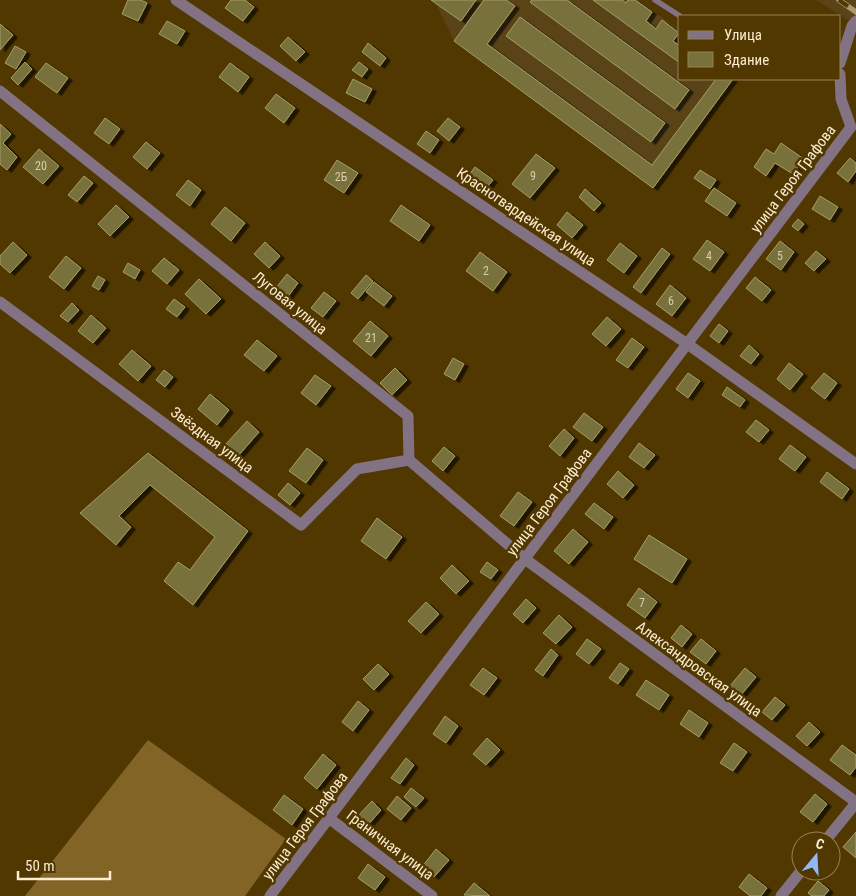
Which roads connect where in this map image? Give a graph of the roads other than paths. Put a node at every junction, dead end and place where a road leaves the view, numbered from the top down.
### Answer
1 (176, 0) edge
2 (655, 0) edge
3 (678, 15) edge
4 (856, 21) edge
5 (841, 60) edge
6 (840, 80) edge
7 (0, 91) edge
8 (854, 129) edge
9 (0, 302) edge
10 (686, 343) junction
11 (408, 460) junction
12 (856, 464) edge
13 (525, 560) junction
14 (856, 803) edge
15 (330, 819) junction
16 (833, 831) edge
17 (793, 881) edge
18 (270, 896) edge
19 (432, 896) edge
20 (781, 896) edge

1 - 10 street, Красногвардейская улица
2 - 3 lane
4 - 5 street
6 - 8 street
7 - 11 street, Луговая улица
8 - 10 street, улица Героя Графова
9 - 11 street, Звёздная улица
10 - 12 street, Красногвардейская улица
10 - 13 street, улица Героя Графова
11 - 13 street
13 - 14 street, Александровская улица
13 - 15 street, улица Героя Графова
14 - 16 street
15 - 18 street, улица Героя Графова
15 - 19 street, Граничная улица
17 - 20 street

